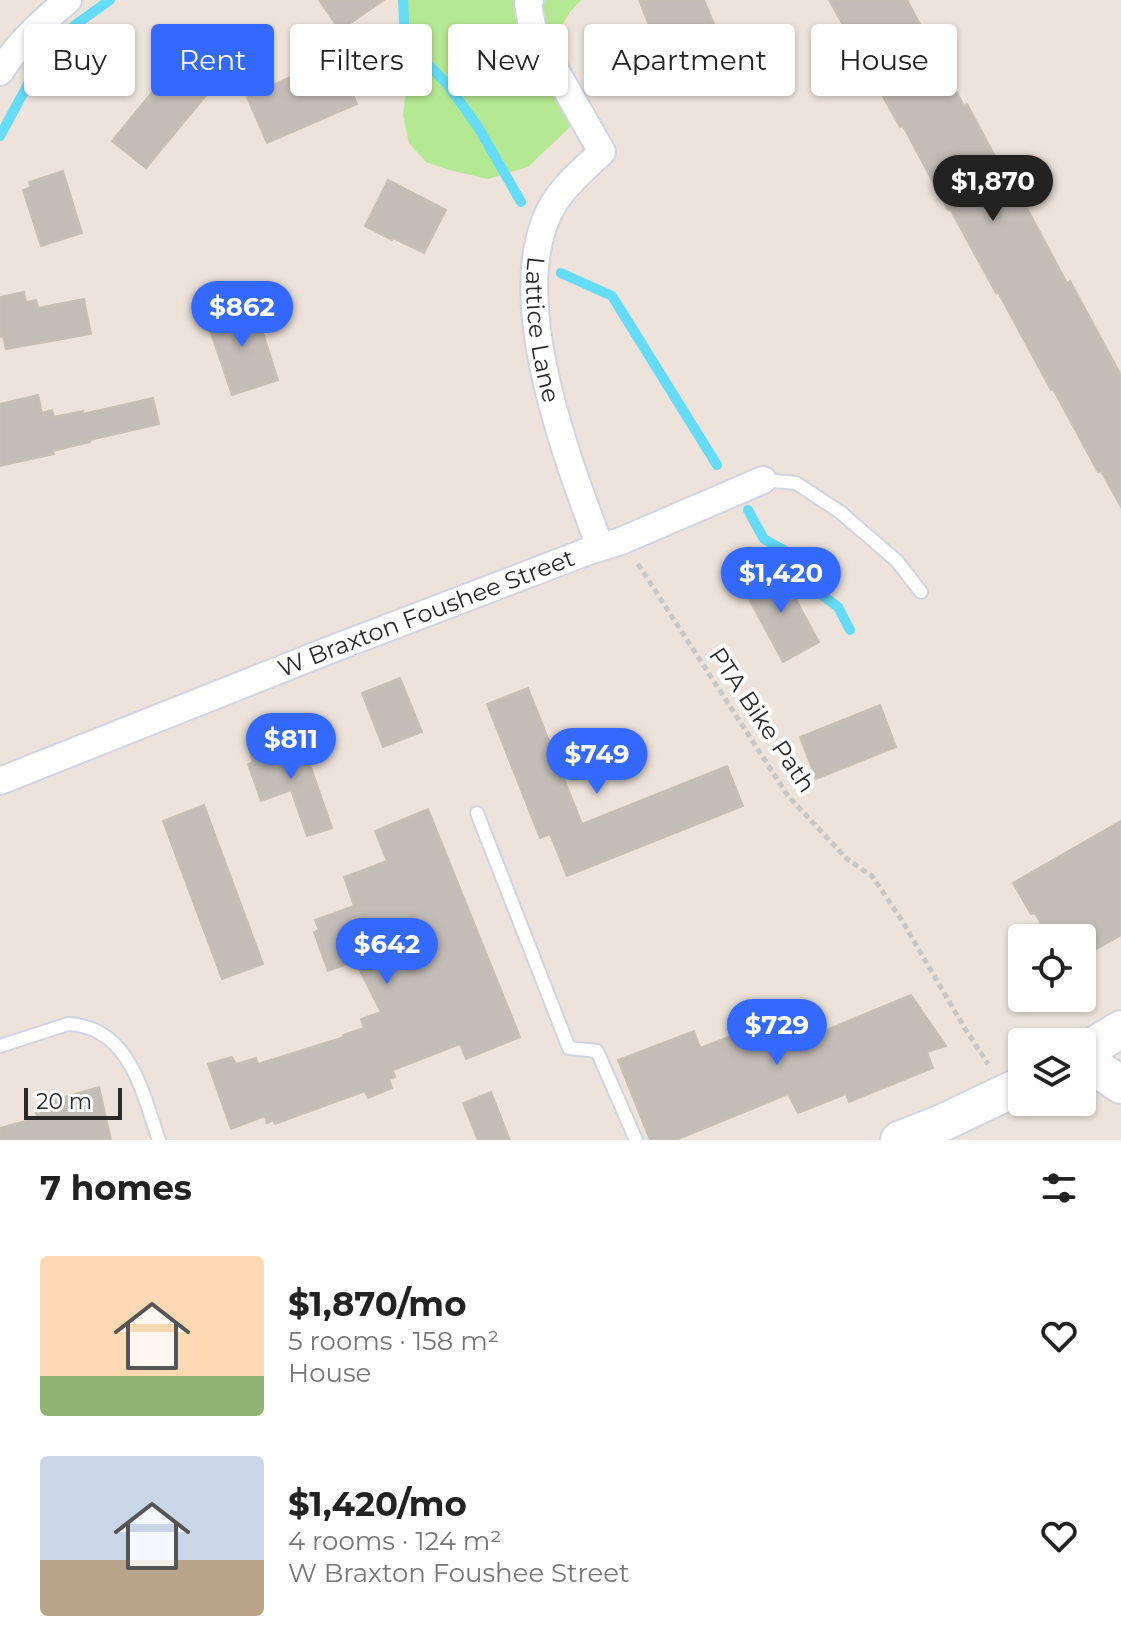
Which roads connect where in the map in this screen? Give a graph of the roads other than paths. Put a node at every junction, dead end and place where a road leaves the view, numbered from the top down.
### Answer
1 (68, 0) edge
2 (530, 0) edge
3 (0, 72) edge
4 (763, 480) joint
5 (611, 544) junction
6 (921, 592) dead end
7 (0, 781) edge
8 (477, 813) dead end
9 (1121, 1029) edge
10 (0, 1046) edge
11 (1096, 1046) edge
12 (1096, 1066) edge
13 (1121, 1085) edge
14 (1008, 1092) edge
15 (159, 1140) edge
16 (636, 1140) edge
17 (899, 1140) edge

1 - 3 street
2 - 5 street, Lattice Lane
4 - 5 street, W Braxton Foushee Street
4 - 6 lane
5 - 7 street, W Braxton Foushee Street
8 - 16 lane
9 - 11 main road
10 - 15 lane
12 - 13 main road
14 - 17 main road

